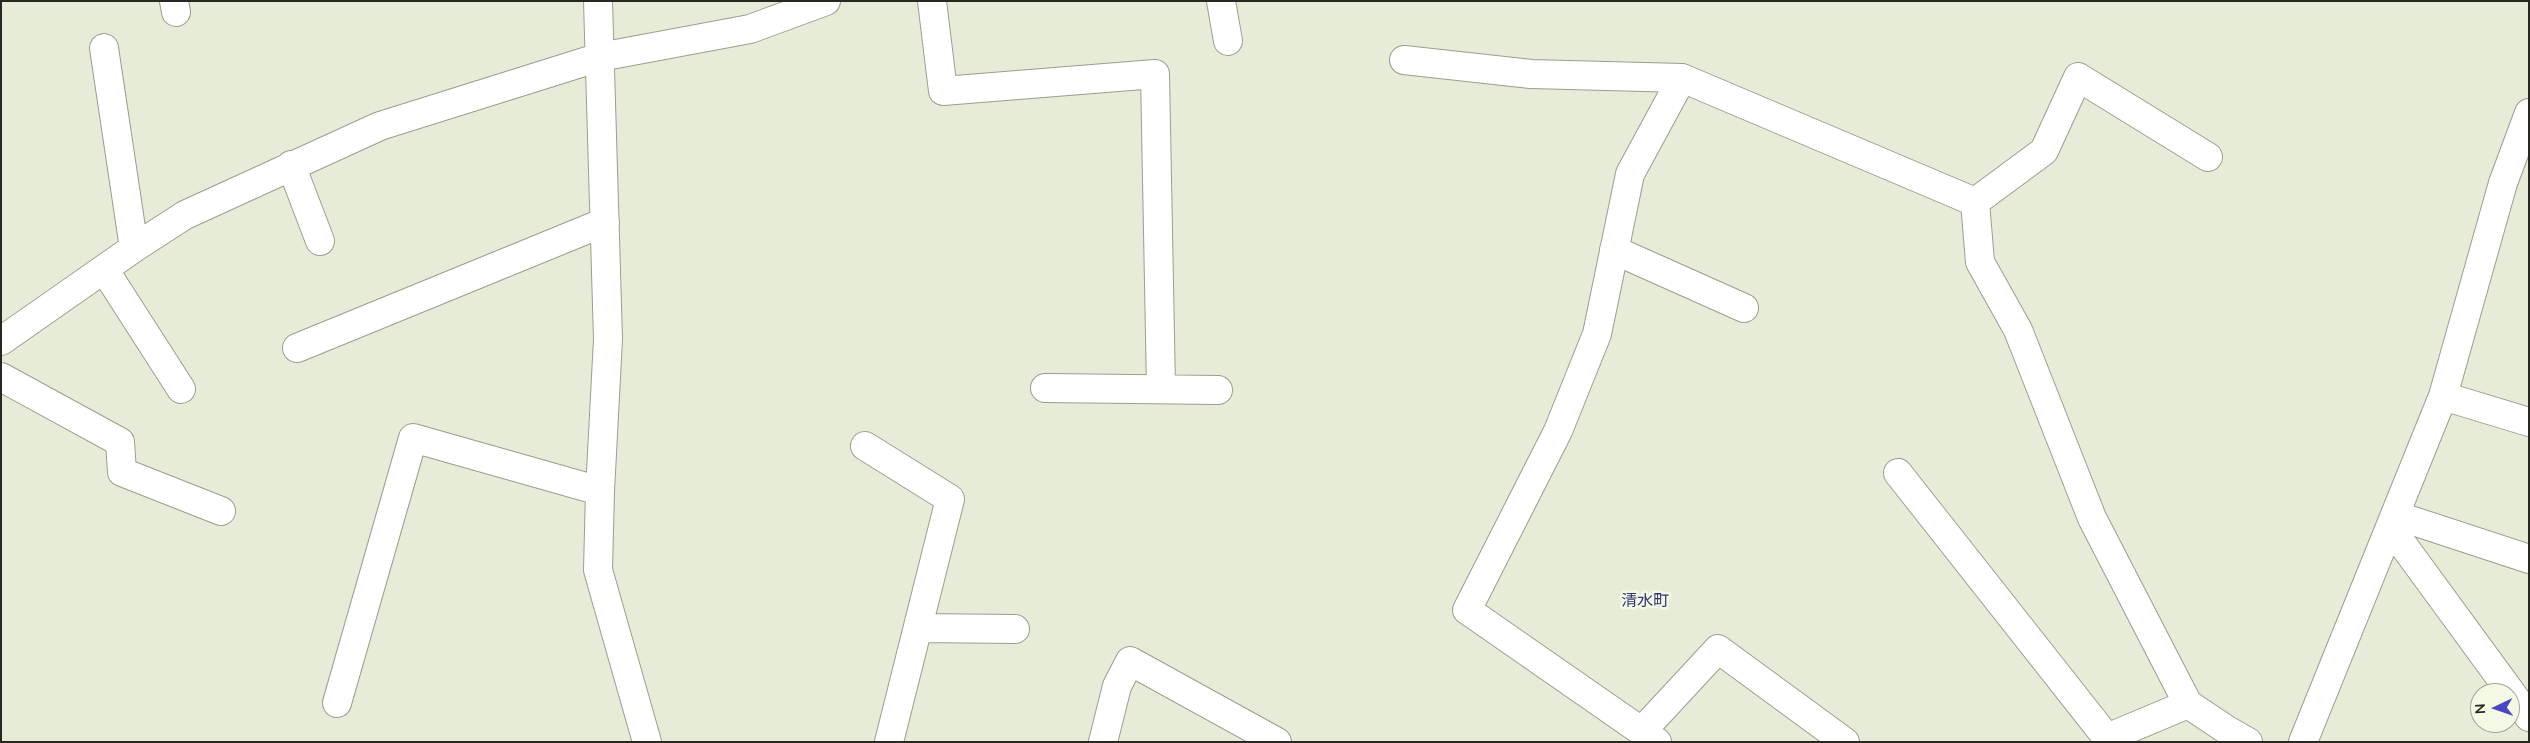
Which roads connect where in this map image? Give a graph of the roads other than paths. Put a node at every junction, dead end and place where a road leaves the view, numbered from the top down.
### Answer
1 (598, 1) edge
2 (826, 1) edge
3 (932, 1) edge
4 (1221, 1) edge
5 (1228, 42) dead end
6 (104, 48) dead end
7 (600, 57) junction
8 (1404, 60) dead end
9 (1682, 78) junction
10 (2529, 113) edge
11 (2208, 157) dead end
12 (291, 165) junction
13 (1975, 202) junction
14 (605, 222) junction
15 (320, 241) dead end
16 (134, 248) junction
17 (1614, 250) junction
18 (104, 269) junction
19 (1744, 308) dead end
20 (1, 341) edge
21 (297, 348) dead end
22 (1, 378) edge
23 (1046, 388) dead end
24 (181, 389) dead end
25 (1161, 389) junction
26 (1218, 390) dead end
27 (2443, 396) junction
28 (2529, 422) edge
29 (865, 446) dead end
30 (1898, 473) dead end
31 (600, 491) junction
32 (221, 511) dead end
33 (2392, 521) junction
34 (2529, 559) edge
35 (918, 628) junction
36 (1015, 629) dead end
37 (337, 703) dead end
38 (2188, 704) junction
39 (2529, 717) edge
40 (1650, 736) edge
41 (647, 742) edge
42 (889, 742) edge
43 (1103, 742) edge
44 (1277, 742) edge
45 (1846, 742) edge
46 (2248, 742) edge
47 (2303, 742) edge

1 - 7 street
2 - 7 street
3 - 25 street
4 - 5 street
6 - 16 street
7 - 12 street
7 - 14 street
8 - 9 street
9 - 13 street
9 - 17 street
10 - 27 street
11 - 13 street
12 - 15 street
12 - 16 street
13 - 38 street
14 - 21 street
14 - 31 street
16 - 18 street
17 - 19 street
17 - 40 street
18 - 20 street
18 - 24 street
22 - 32 street
23 - 25 street
25 - 26 street
27 - 28 street
27 - 33 street
29 - 35 street
30 - 38 street
31 - 37 street
31 - 41 street
33 - 34 street
33 - 39 street
33 - 47 street
35 - 36 street
35 - 42 street
38 - 46 street
40 - 45 street
43 - 44 street

